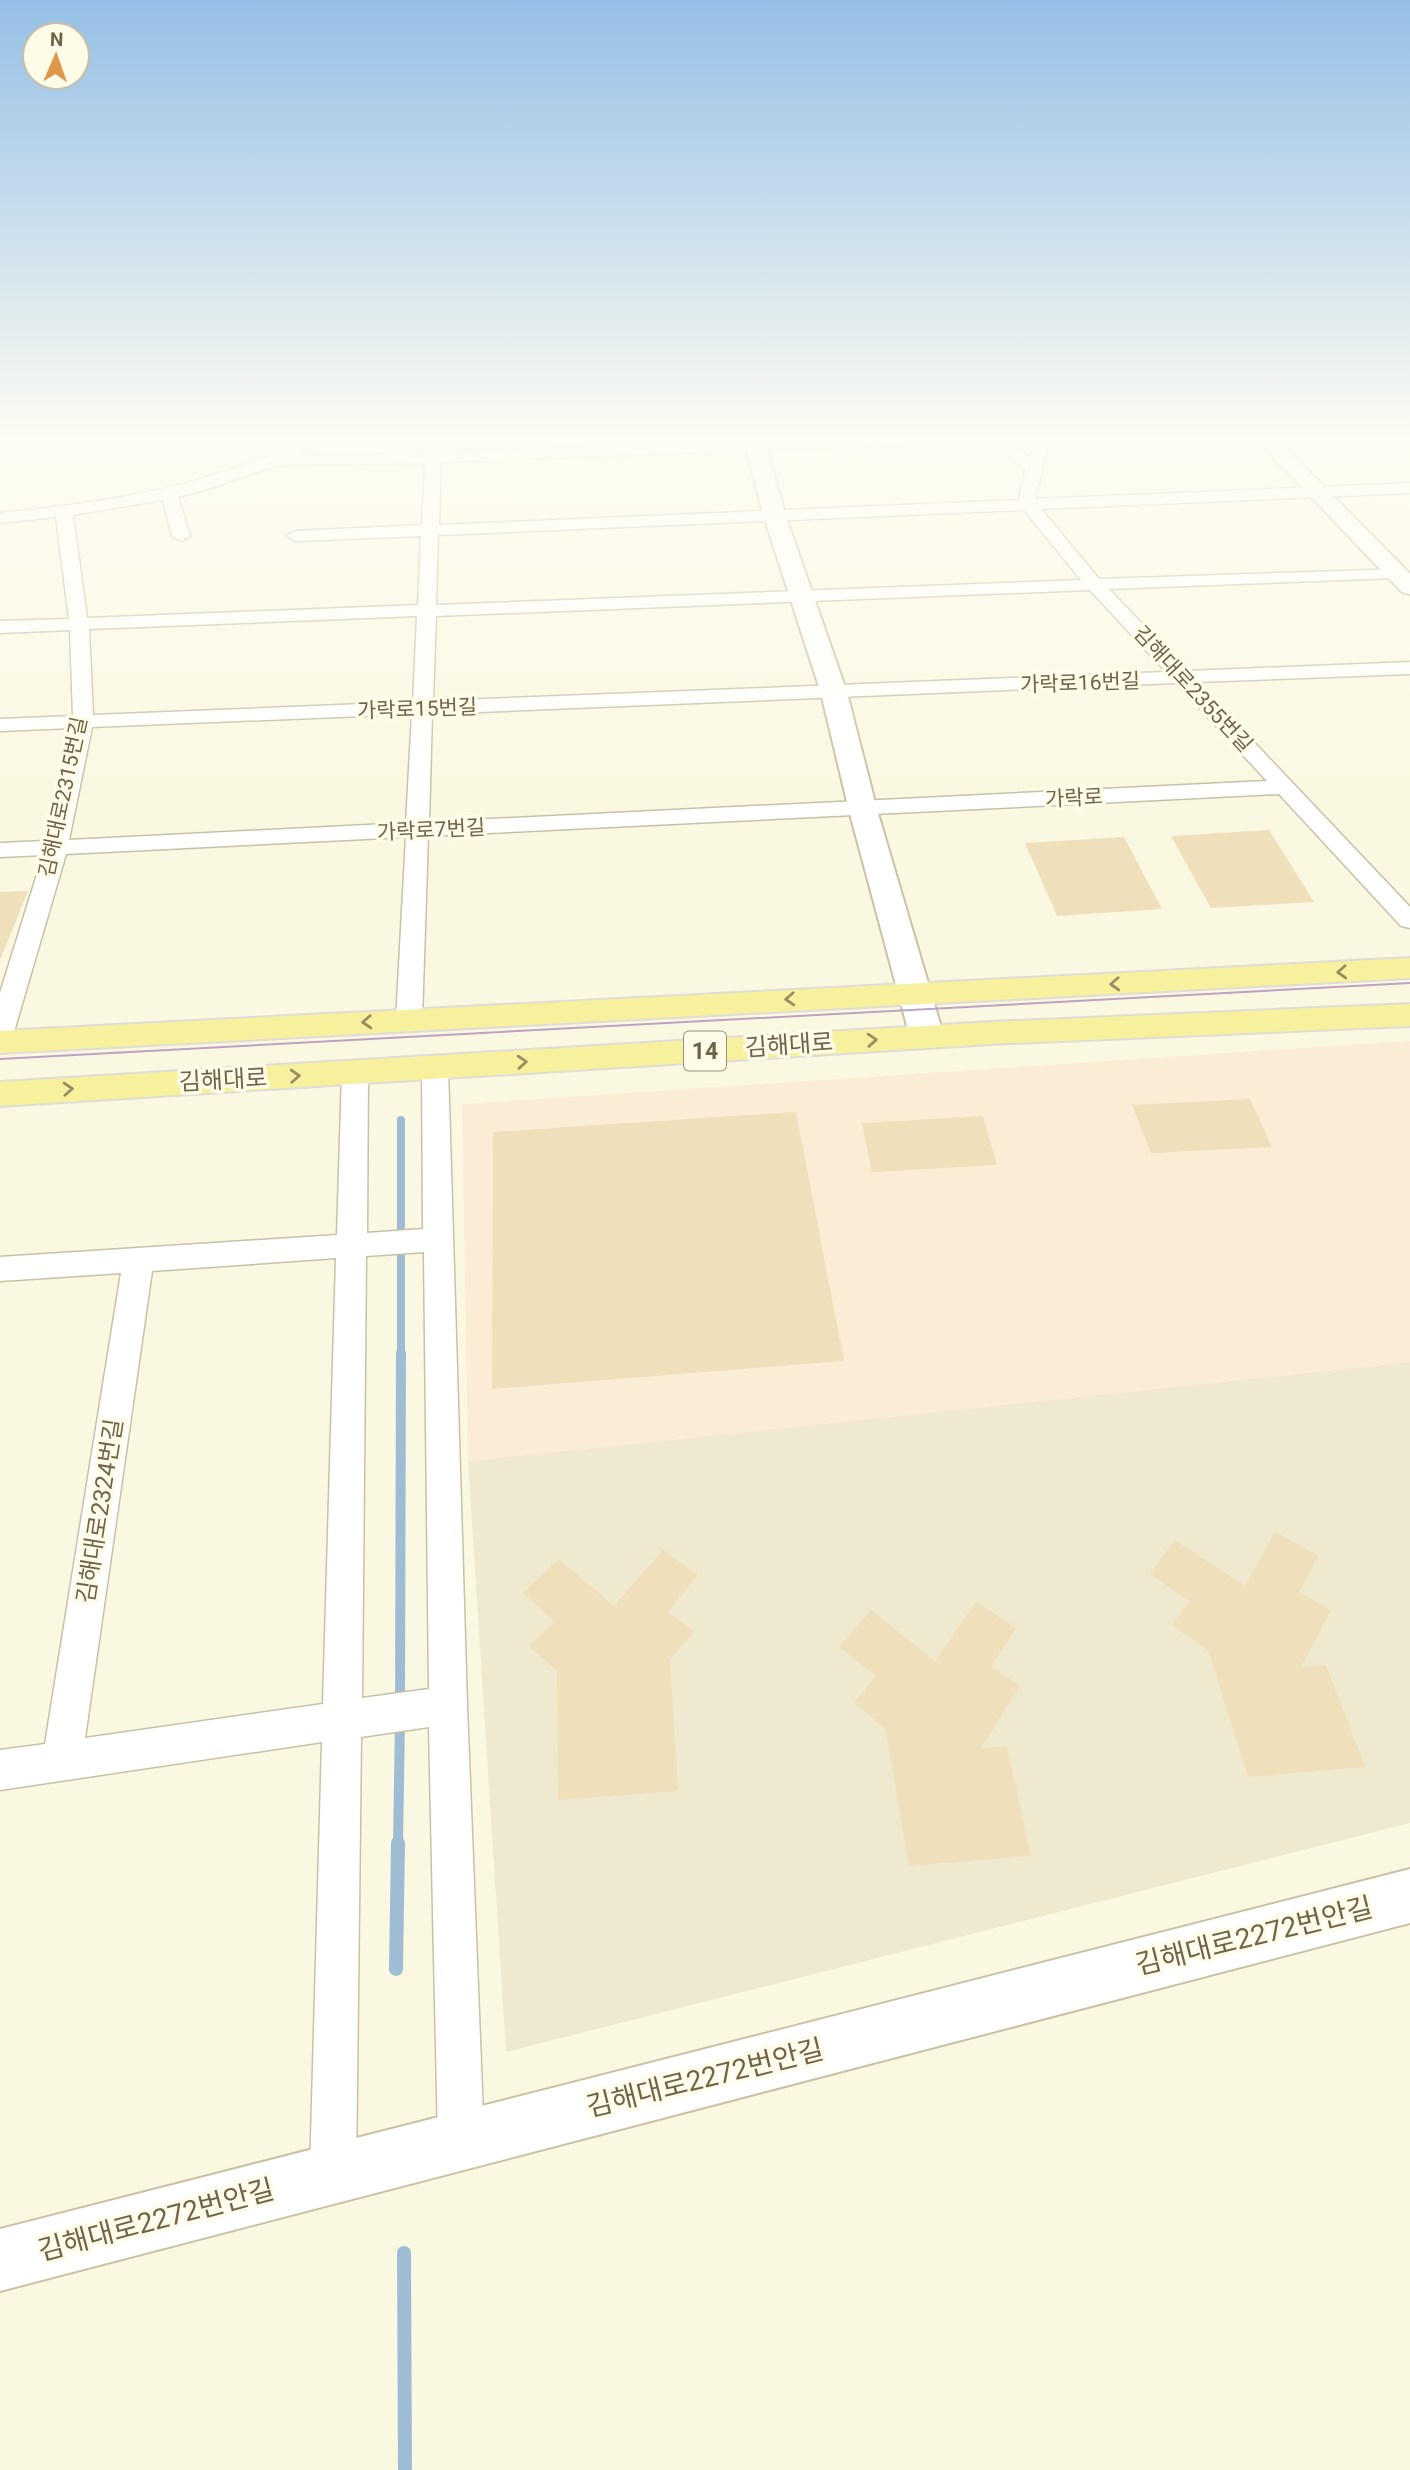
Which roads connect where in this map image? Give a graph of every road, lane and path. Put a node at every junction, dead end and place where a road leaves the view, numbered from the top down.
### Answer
1 (69, 552) edge
2 (429, 552) edge
3 (787, 552) edge
4 (1068, 552) edge
5 (1377, 552) edge
6 (1403, 580) edge
7 (1094, 584) junction
8 (803, 597) junction
9 (426, 611) junction
10 (79, 624) junction
11 (0, 627) edge
12 (1410, 668) edge
13 (1184, 678) junction
14 (834, 693) junction
15 (422, 709) junction
16 (83, 722) junction
17 (0, 725) edge
18 (1284, 787) junction
19 (863, 810) junction
20 (417, 831) junction
21 (56, 848) junction
22 (0, 850) edge
23 (1410, 921) edge
24 (1410, 968) edge
25 (916, 992) junction
26 (1410, 1014) edge
27 (409, 1020) junction
28 (0, 1035) edge
29 (928, 1037) junction
30 (0, 1042) edge
31 (435, 1067) junction
32 (355, 1072) junction
33 (0, 1094) edge
34 (413, 1242) junction
35 (351, 1246) junction
36 (138, 1260) junction
37 (0, 1269) edge
38 (448, 1705) junction
39 (342, 1722) junction
40 (62, 1762) junction
41 (0, 1770) edge
42 (1410, 1896) edge
43 (461, 2141) junction
44 (333, 2174) junction
45 (0, 2260) edge

1 - 10 street, 김해대로2315번길
2 - 9 street
3 - 8 street
4 - 7 street, 김해대로2355번길
5 - 6 street
6 - 7 street
7 - 8 street
7 - 13 street, 김해대로2355번길
8 - 9 street
8 - 14 street
9 - 10 street
9 - 15 street
10 - 11 street
10 - 16 street, 김해대로2315번길
12 - 13 street, 가락로16번길
13 - 14 street, 가락로16번길
13 - 18 street, 김해대로2355번길
14 - 15 street, 가락로15번길
14 - 19 street
15 - 16 street, 가락로15번길
15 - 20 street
16 - 17 street, 가락로15번길
16 - 21 street, 김해대로2315번길
18 - 19 street, 가락로
18 - 23 street, 김해대로2355번길
19 - 20 street, 가락로7번길
19 - 25 street
20 - 21 street, 가락로7번길
20 - 27 street
21 - 22 street, 가락로7번길
21 - 28 street, 김해대로2315번길
24 -> 25 main road, 김해대로 / 14
25 -> 27 main road, 김해대로 / 14
25 - 29 street
26 - 29 main road, 김해대로 / 14
27 -> 30 main road, 김해대로 / 14
31 -> 29 main road, 김해대로 / 14
31 - 32 main road, 김해대로 / 14
31 - 34 street
33 -> 32 main road, 김해대로 / 14
32 - 35 street
34 - 35 street
34 - 38 street
35 - 36 street
35 - 39 street
36 - 37 street
36 - 40 street, 김해대로2324번길
38 - 39 street
38 - 43 street
39 - 40 street
39 - 44 street
40 - 41 street
42 - 43 street, 김해대로2272번안길
43 - 44 street, 김해대로2272번안길
44 - 45 street, 김해대로2272번안길

